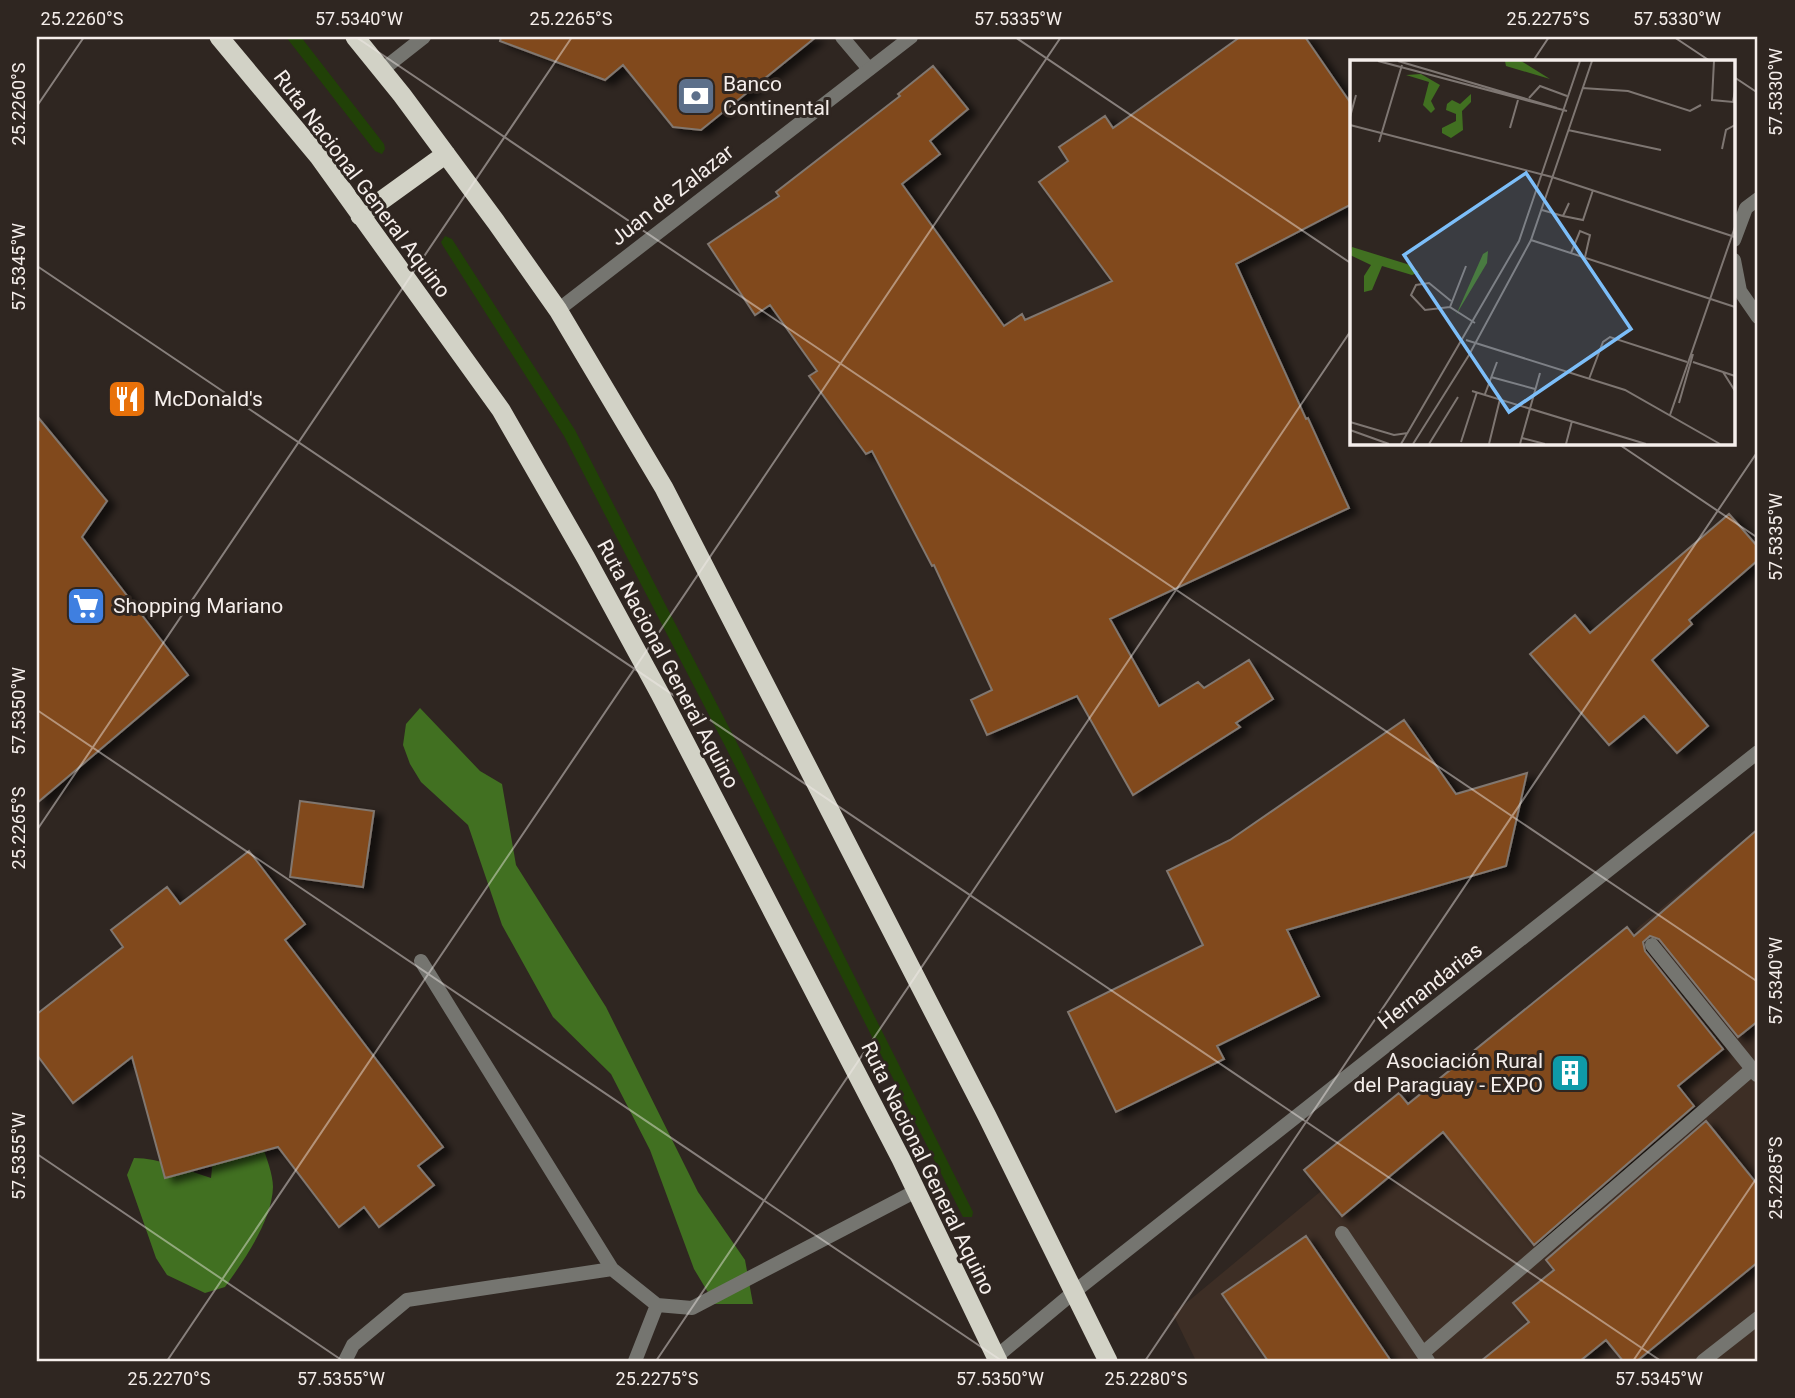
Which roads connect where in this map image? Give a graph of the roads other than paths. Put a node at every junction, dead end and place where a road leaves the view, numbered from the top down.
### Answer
1 (219, 37) edge
2 (355, 37) edge
3 (424, 37) edge
4 (842, 37) edge
5 (911, 37) edge
6 (869, 69) junction
7 (382, 70) junction
8 (446, 154) junction
9 (1752, 203) edge
10 (360, 216) junction
11 (1736, 236) edge
12 (1736, 270) edge
13 (558, 310) junction
14 (1758, 317) edge
15 (1758, 752) edge
16 (1652, 945) dead end
17 (421, 961) dead end
18 (1755, 1073) edge
19 (916, 1191) junction
20 (1342, 1233) dead end
21 (612, 1269) junction
22 (1074, 1292) junction
23 (657, 1305) junction
24 (1758, 1318) edge
25 (1425, 1357) edge
26 (997, 1359) edge
27 (345, 1361) edge
28 (635, 1361) edge
29 (1108, 1361) edge
30 (1703, 1361) edge

1 - 10 highway, Ruta Nacional General Aquino
2 - 7 highway
3 - 7 street
4 - 6 street
5 - 6 street, Juan de Zalazar
6 - 13 street, Juan de Zalazar
7 - 8 highway
8 - 10 highway
8 - 13 highway
9 - 11 street
10 - 19 highway, Ruta Nacional General Aquino
12 - 14 street
13 - 22 highway
15 - 22 street, Hernandarias
16 - 18 street
17 - 21 street
18 - 25 street
19 - 23 street
19 - 26 highway, Ruta Nacional General Aquino
20 - 25 street
21 - 23 street
21 - 27 street
22 - 26 street, Hernandarias
22 - 29 highway
23 - 28 street
24 - 30 street

